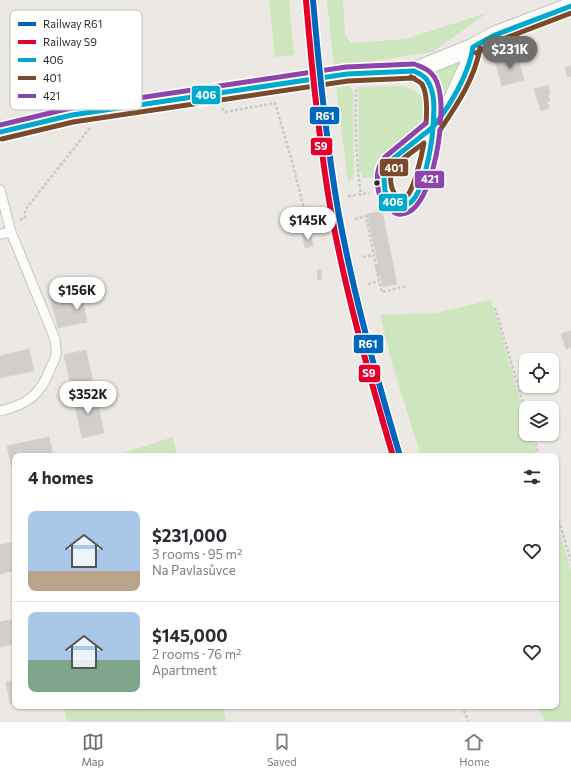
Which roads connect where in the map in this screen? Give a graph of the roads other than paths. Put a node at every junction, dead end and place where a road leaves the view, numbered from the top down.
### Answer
1 (571, 6) edge
2 (473, 48) junction
3 (414, 71) junction
4 (142, 104) edge
5 (104, 110) edge
6 (434, 126) junction
7 (0, 132) edge
8 (0, 190) edge
9 (10, 228) junction
10 (0, 234) edge
11 (0, 412) edge

1 - 2 street
2 - 3 street
2 - 6 street
3 - 4 street
3 - 6 street
5 - 7 street
6 - 6 street
8 - 9 lane
9 - 10 lane
9 - 11 lane

